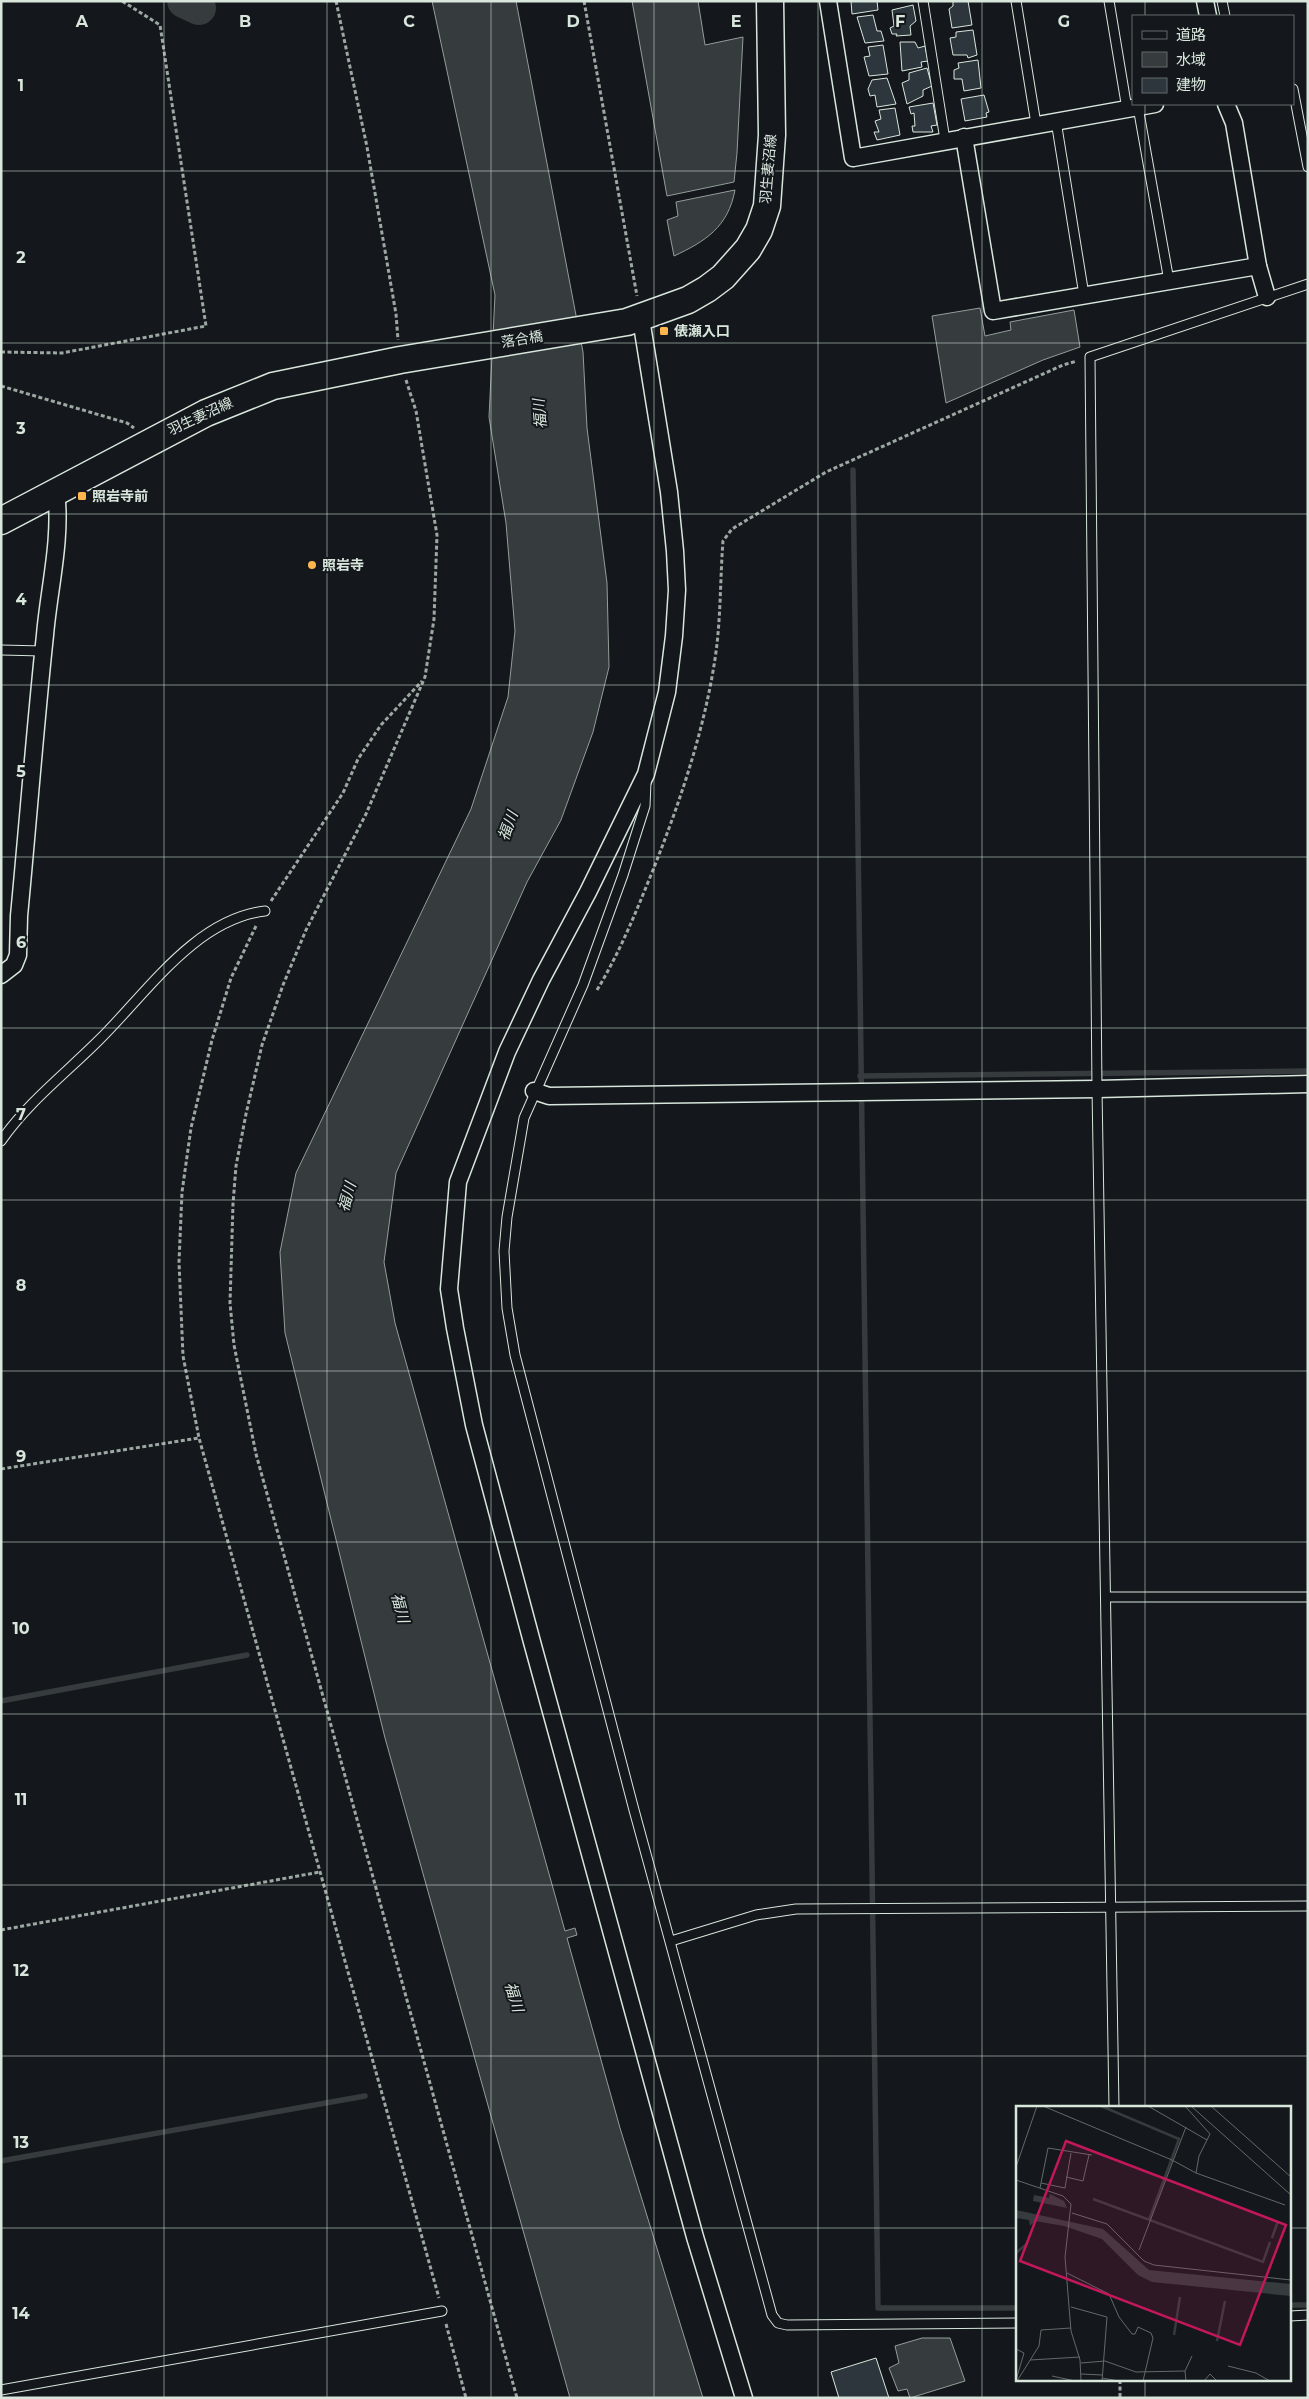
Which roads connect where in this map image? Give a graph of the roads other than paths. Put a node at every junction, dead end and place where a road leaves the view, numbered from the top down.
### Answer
1 (770, 1) edge
2 (828, 1) edge
3 (923, 1) edge
4 (1016, 1) edge
5 (1109, 1) edge
6 (1205, 1) edge
7 (1222, 1) edge
8 (1208, 15) edge
9 (1225, 15) edge
10 (1294, 94) edge
11 (1149, 105) edge
12 (1226, 105) edge
13 (1132, 108) junction
14 (1056, 121) junction
15 (1036, 124) junction
16 (964, 137) junction
17 (945, 140) junction
18 (1308, 167) edge
19 (1258, 266) junction
20 (1169, 281) junction
21 (1308, 284) edge
22 (1084, 296) junction
23 (1266, 297) junction
24 (635, 312) junction
25 (408, 358) joint
26 (56, 491) junction
27 (1, 521) edge
28 (1, 650) edge
29 (43, 651) junction
30 (646, 774) junction
31 (265, 911) road end
32 (1, 976) edge
33 (1308, 1084) edge
34 (1097, 1089) junction
35 (534, 1091) junction
36 (1, 1141) edge
37 (1107, 1597) junction
38 (1308, 1597) edge
39 (1308, 1906) edge
40 (1110, 1908) junction
41 (671, 1941) junction
42 (1114, 2106) edge
43 (442, 2311) road end
44 (1308, 2315) edge
45 (1292, 2316) edge
46 (1016, 2323) edge
47 (1, 2390) edge
48 (744, 2398) edge

1 - 24 main road, 羽生妻沼線
2 - 17 street
3 - 17 lane
4 - 15 lane
5 - 13 lane
6 - 8 street
7 - 9 lane
10 - 18 lane
11 - 13 street
12 - 19 street
13 - 14 street
13 - 20 lane
14 - 15 street
14 - 22 lane
15 - 16 street
16 - 17 street
16 - 22 street
19 - 20 street
19 - 23 street
20 - 22 street
21 - 23 lane
23 - 34 lane
24 - 25 main road, 落合橋
24 - 30 street
25 - 26 main road, 羽生妻沼線
26 - 27 main road, 羽生妻沼線
26 - 29 street
28 - 29 lane
29 - 32 street
30 - 35 lane
30 - 48 street
31 - 36 lane
33 - 34 street
34 - 35 street
34 - 37 lane
35 - 41 lane
37 - 38 lane
37 - 40 lane
39 - 40 lane
40 - 41 lane
40 - 42 lane
41 - 46 lane
43 - 47 lane
44 - 45 lane

